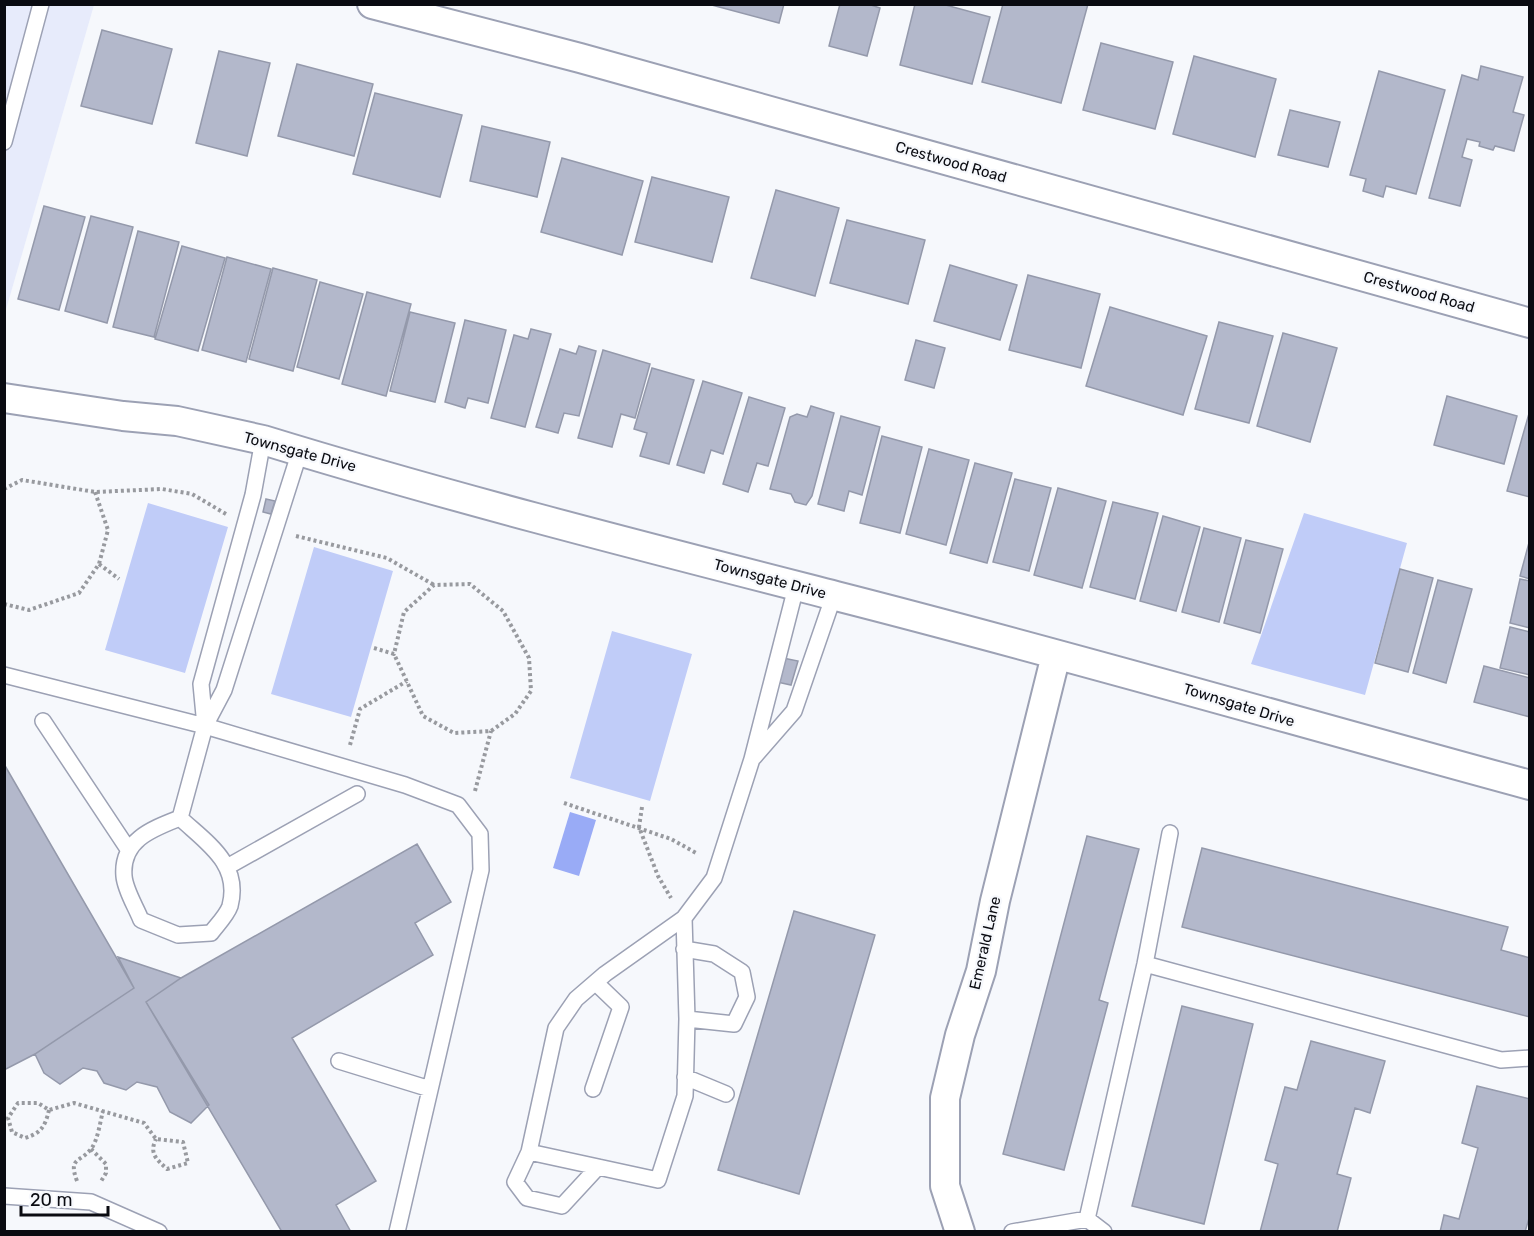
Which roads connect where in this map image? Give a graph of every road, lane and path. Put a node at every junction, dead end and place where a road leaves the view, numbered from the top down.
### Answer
1 (41, 4) edge
2 (372, 4) edge
3 (4, 142) edge
4 (1530, 323) edge
5 (4, 398) edge
6 (263, 440) junction
7 (300, 451) junction
8 (4, 489) edge
9 (95, 492) junction
10 (246, 522) junction
11 (276, 531) junction
12 (99, 564) junction
13 (119, 579) dead end
14 (434, 585) junction
15 (796, 587) junction
16 (834, 595) junction
17 (4, 604) edge
18 (374, 648) dead end
19 (394, 654) junction
20 (1056, 655) junction
21 (4, 675) edge
22 (407, 681) junction
23 (43, 720) dead end
24 (205, 726) junction
25 (491, 731) junction
26 (752, 759) junction
27 (344, 767) junction
28 (1530, 785) edge
29 (357, 794) dead end
30 (564, 803) dead end
31 (642, 807) dead end
32 (180, 818) junction
33 (467, 818) junction
34 (639, 827) junction
35 (1170, 833) dead end
36 (128, 849) junction
37 (718, 864) junction
38 (227, 867) junction
39 (684, 918) junction
40 (684, 949) junction
41 (1145, 964) junction
42 (596, 983) junction
43 (687, 1019) junction
44 (1530, 1058) edge
45 (339, 1061) dead end
46 (685, 1077) junction
47 (430, 1089) junction
48 (592, 1089) dead end
49 (726, 1094) dead end
50 (49, 1110) junction
51 (103, 1111) junction
52 (156, 1138) junction
53 (91, 1149) junction
54 (529, 1152) junction
55 (598, 1167) junction
56 (78, 1184) dead end
57 (92, 1187) dead end
58 (4, 1196) edge
59 (1087, 1219) junction
60 (159, 1232) edge
61 (397, 1232) edge
62 (960, 1232) edge
63 (1012, 1232) edge
64 (1104, 1232) edge

1 - 3 lane
2 - 4 street, Crestwood Road
5 - 6 street, Townsgate Drive
6 - 7 street, Townsgate Drive
6 - 10 lane
7 - 11 lane
7 - 15 street, Townsgate Drive
8 - 9 path
9 - 10 path
9 - 12 path
10 - 24 lane
11 - 14 path
11 - 24 lane
12 - 13 path
12 - 17 path
14 - 19 path
14 - 25 path
15 - 16 street, Townsgate Drive
15 - 26 lane
16 - 20 street, Townsgate Drive
16 - 26 lane
18 - 19 path
19 - 22 path
20 - 28 street, Townsgate Drive
20 - 62 street, Emerald Lane
21 - 24 lane
22 - 25 path
22 - 27 path
23 - 36 lane
24 - 27 lane
24 - 32 lane
25 - 33 path
26 - 37 lane
27 - 33 lane
29 - 38 lane
30 - 34 path
31 - 34 path
32 - 36 lane
32 - 38 lane
33 - 47 lane
34 - 37 path
34 - 39 path
35 - 41 lane
36 - 38 lane
37 - 39 lane
39 - 40 lane
39 - 42 lane
40 - 43 lane
40 - 43 lane
41 - 44 lane
41 - 59 lane
42 - 48 lane
42 - 54 lane
43 - 46 lane
45 - 47 lane
46 - 49 lane
46 - 55 lane
47 - 61 lane
50 - 50 path
50 - 51 path
51 - 52 path
51 - 53 path
52 - 52 path
53 - 56 path
53 - 57 path
54 - 55 lane
54 - 55 lane
58 - 60 lane
59 - 63 lane
59 - 64 lane

